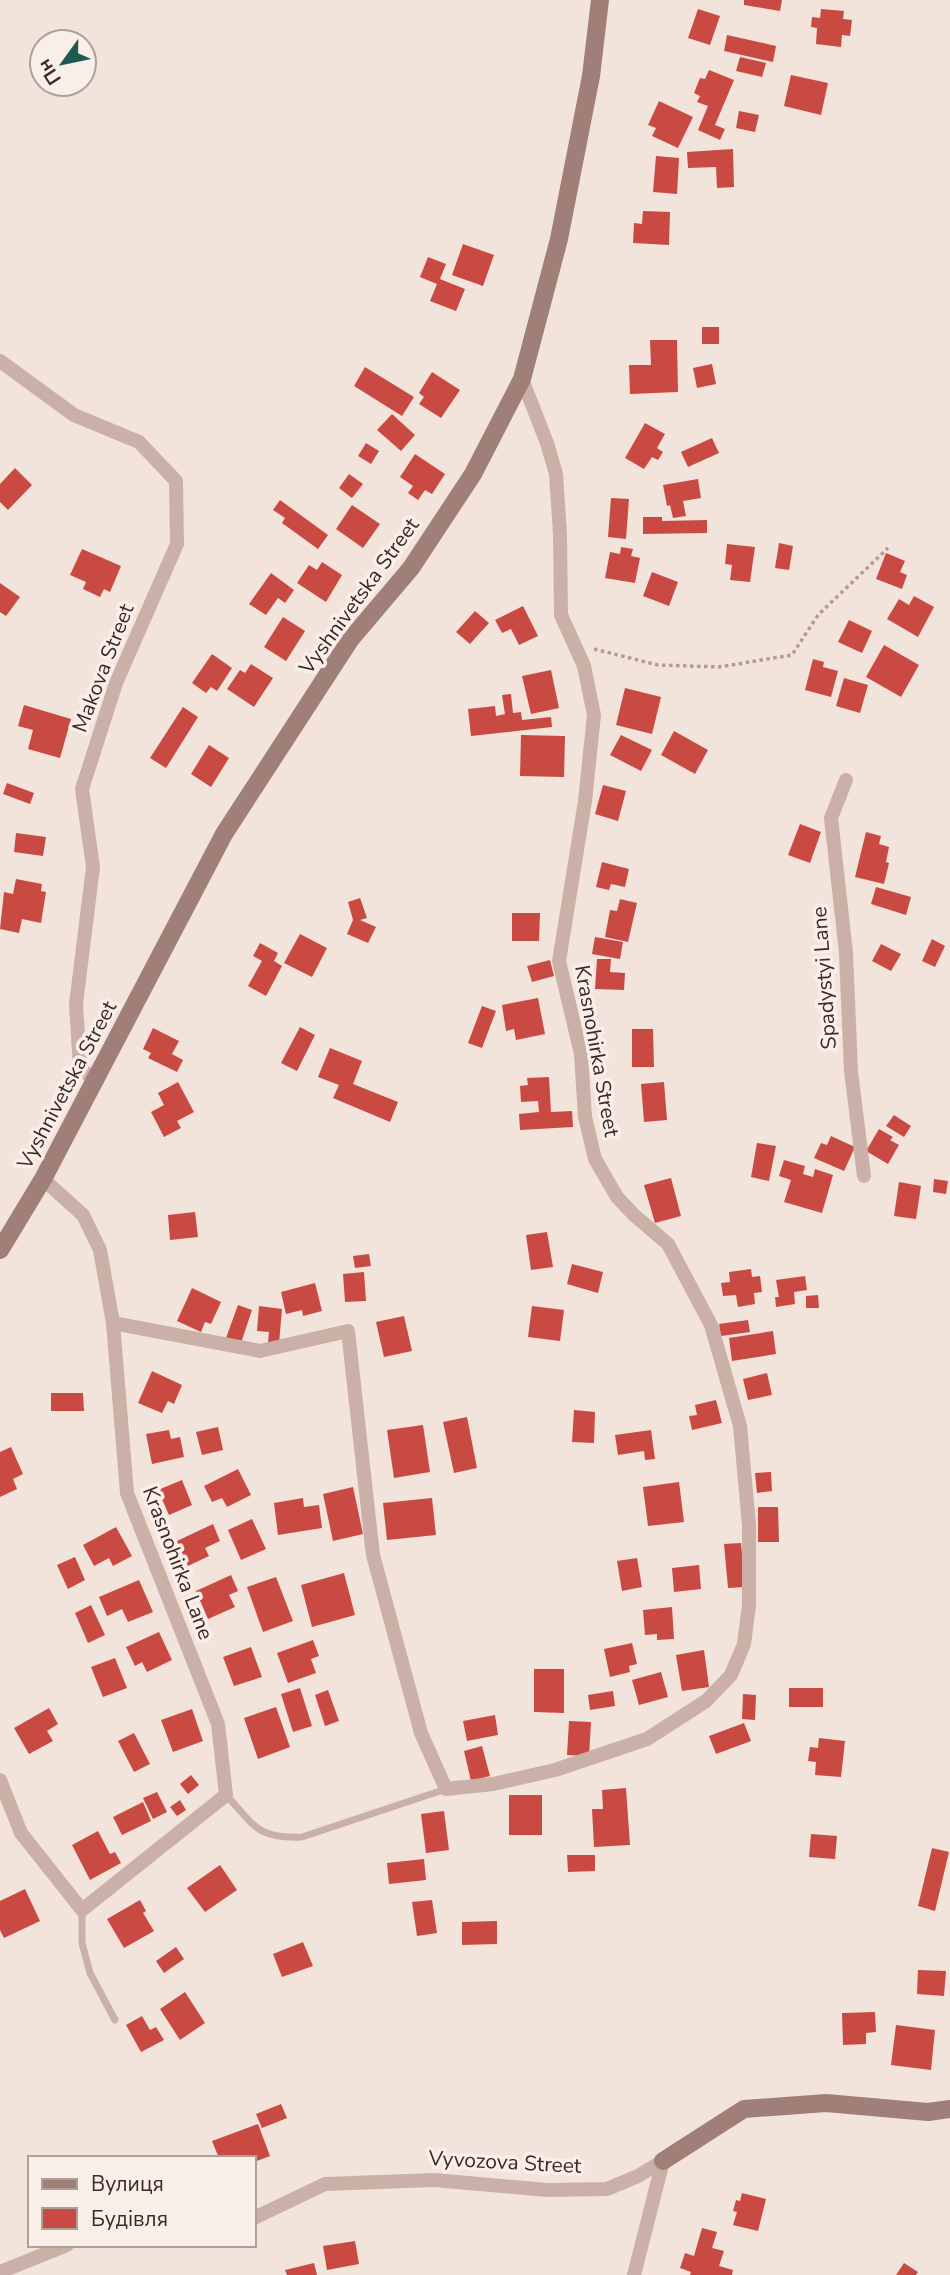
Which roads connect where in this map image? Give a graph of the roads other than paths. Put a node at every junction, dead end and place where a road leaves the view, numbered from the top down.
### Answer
1 (600, 0) edge
2 (0, 361) edge
3 (522, 379) junction
4 (846, 780) dead end
5 (95, 1080) junction
6 (864, 1176) dead end
7 (43, 1179) junction
8 (0, 1250) edge
9 (113, 1323) junction
10 (0, 1780) edge
11 (446, 1790) junction
12 (226, 1795) junction
13 (82, 1910) junction
14 (115, 2020) dead end
15 (950, 2109) edge
16 (663, 2161) junction
17 (256, 2217) edge
18 (62, 2247) edge
19 (0, 2272) edge
20 (634, 2275) edge

1 - 3 main road, Vyshnivetska Street
2 - 5 street, Makova Street
3 - 5 main road, Vyshnivetska Street
3 - 11 street, Krasnohirka Street
4 - 6 street, Spadystyi Lane
5 - 7 main road, Vyshnivetska Street
7 - 8 main road, Vyshnivetska Street
7 - 9 street, Krasnohirka Lane
9 - 11 street
9 - 12 street, Krasnohirka Lane
10 - 13 street
11 - 12 lane
12 - 13 street
13 - 14 lane
15 - 16 main road, Vyvozova Street
16 - 17 street, Vyvozova Street
16 - 20 street
18 - 19 street

